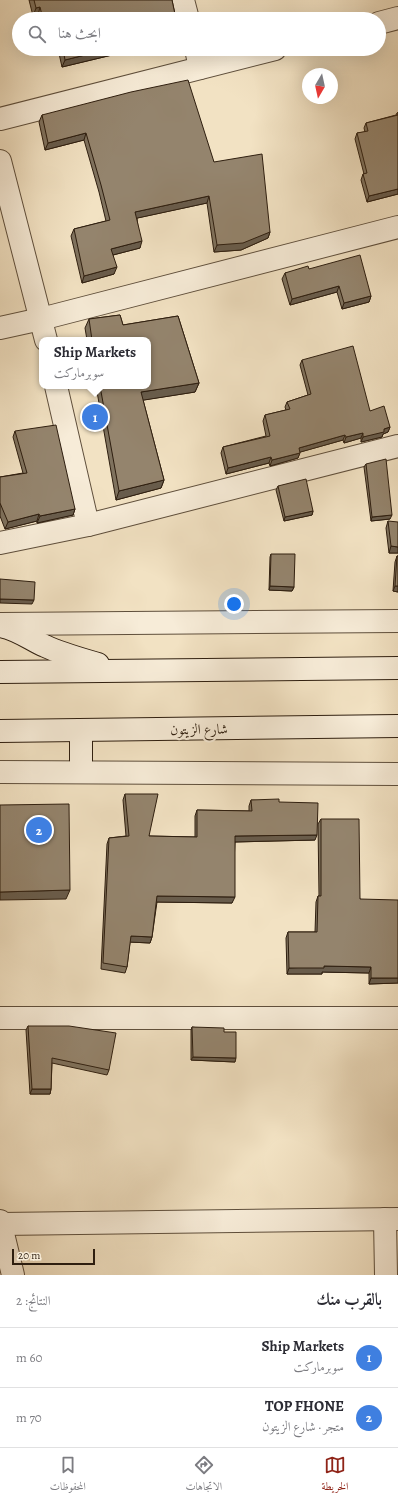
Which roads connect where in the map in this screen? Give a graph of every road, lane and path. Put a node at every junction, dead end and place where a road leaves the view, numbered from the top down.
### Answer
1 (183, 0) edge
2 (186, 12) edge
3 (398, 18) edge
4 (386, 21) edge
5 (215, 56) edge
6 (198, 58) edge
7 (0, 119) edge
8 (0, 161) edge
9 (398, 227) edge
10 (0, 328) edge
11 (44, 330) edge
12 (57, 389) edge
13 (398, 446) edge
14 (88, 525) junction
15 (0, 543) edge
16 (398, 621) edge
17 (0, 625) edge
18 (398, 668) edge
19 (135, 671) junction
20 (0, 672) edge
21 (398, 726) edge
22 (81, 730) junction
23 (0, 731) edge
24 (0, 772) edge
25 (81, 772) junction
26 (398, 774) edge
27 (0, 1018) edge
28 (398, 1018) edge
29 (392, 1219) edge
30 (0, 1223) edge
31 (13, 1275) edge
32 (386, 1275) edge

1 - 2 street
3 - 4 street
5 - 6 street
6 - 7 street
8 - 11 street
9 - 11 street
10 - 11 street
12 - 14 street
13 - 14 street
14 - 15 street
16 - 17 street
17 - 19 street
18 - 19 street
19 - 20 street
21 - 22 street, شارع الزيتون
22 - 23 street, شارع الزيتون
22 - 25 street
24 - 25 street
25 - 26 street
27 - 28 street
29 - 30 street
29 - 32 street
30 - 31 street

